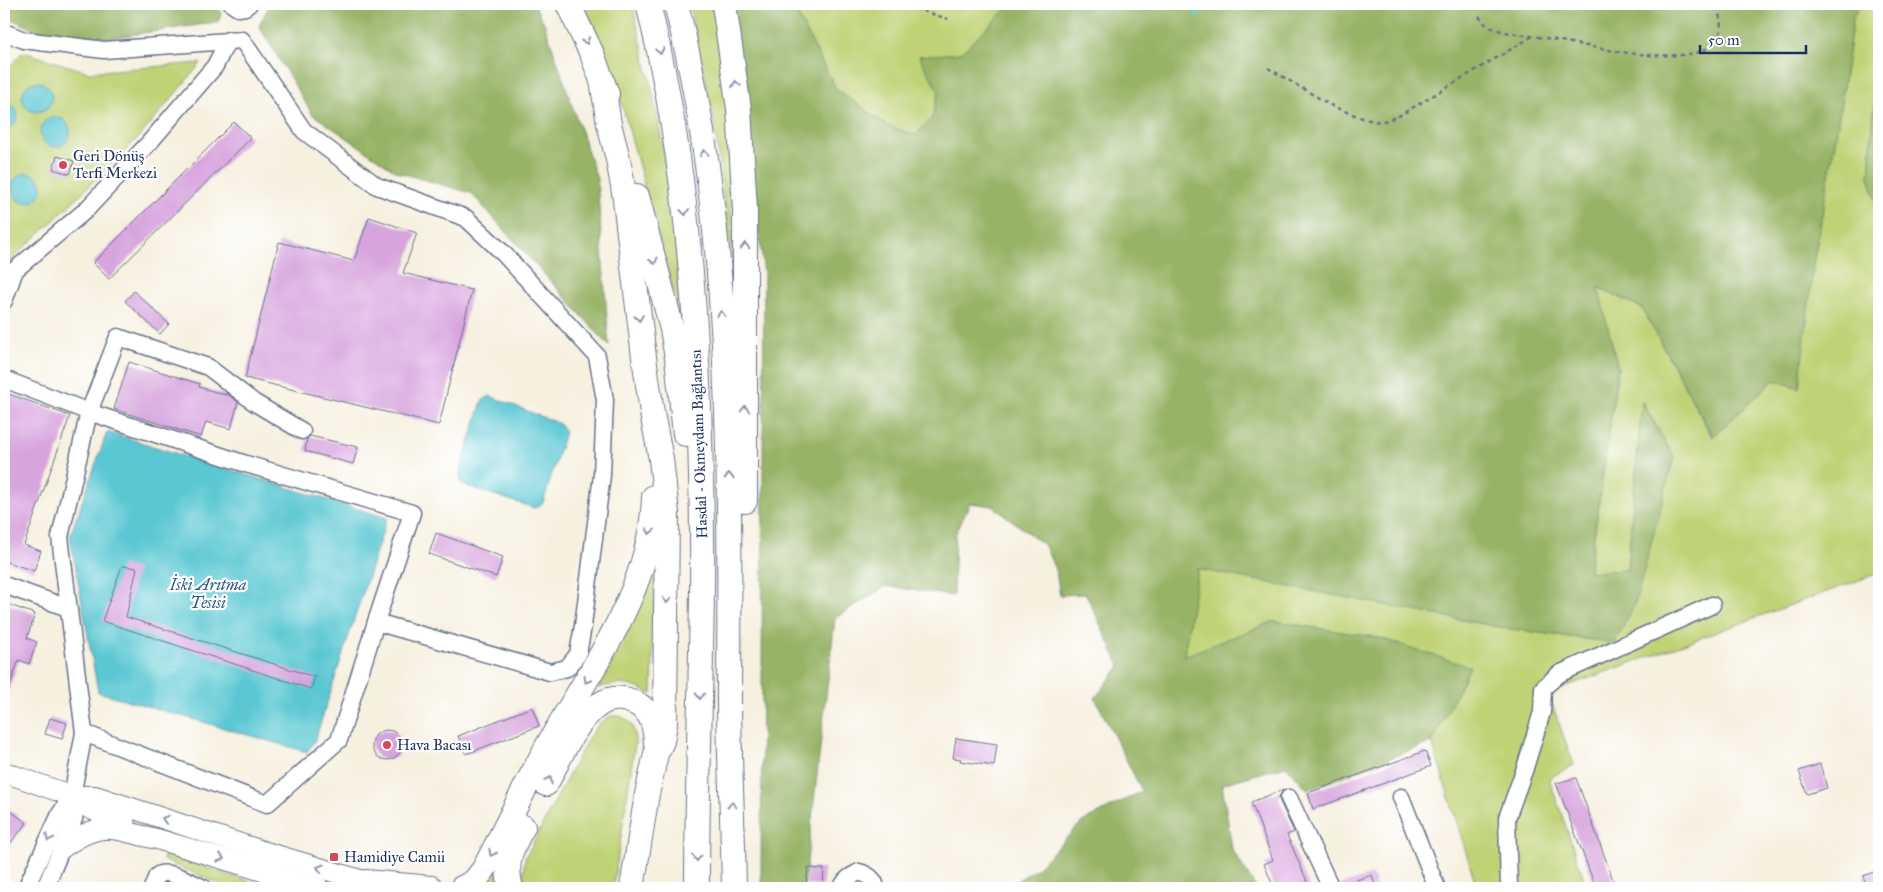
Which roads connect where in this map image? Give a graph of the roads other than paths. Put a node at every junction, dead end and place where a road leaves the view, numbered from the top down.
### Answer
1 (232, 4) edge
2 (249, 4) edge
3 (568, 4) edge
4 (648, 4) edge
5 (676, 4) edge
6 (724, 4) edge
7 (4, 32) edge
8 (228, 40) junction
9 (602, 80) junction
10 (4, 301) edge
11 (4, 379) edge
12 (89, 412) junction
13 (652, 413) junction
14 (302, 431) dead end
15 (4, 586) edge
16 (1712, 605) dead end
17 (68, 608) junction
18 (376, 622) junction
19 (701, 647) junction
20 (729, 700) junction
21 (84, 733) junction
22 (656, 754) junction
23 (4, 772) edge
24 (72, 796) junction
25 (1401, 797) dead end
26 (1289, 798) dead end
27 (158, 839) junction
28 (62, 848) junction
29 (377, 885) edge
30 (312, 887) edge
31 (26, 888) edge
32 (45, 888) edge
33 (152, 888) edge
34 (204, 888) edge
35 (431, 888) edge
36 (462, 888) edge
37 (511, 888) edge
38 (632, 888) edge
39 (644, 888) edge
40 (697, 888) edge
41 (734, 888) edge
42 (842, 888) edge
43 (876, 888) edge
44 (1331, 888) edge
45 (1438, 888) edge
46 (1509, 888) edge

1 - 2 street
3 -> 9 highway
4 -> 19 highway, Hasdal - Okmeydanı Bağlantısı
20 -> 5 highway, Hasdal - Okmeydanı Bağlantısı
20 -> 6 highway
7 - 8 street
8 - 10 street
8 - 18 street
9 -> 13 highway
9 -> 19 highway
11 - 12 street
12 - 14 street
12 - 17 street
12 - 18 street
13 -> 22 highway
13 -> 36 highway
15 - 17 street
16 - 46 street
17 - 21 street
18 - 21 street
19 -> 40 highway, Hasdal - Okmeydanı Bağlantısı
41 -> 20 highway, Hasdal - Okmeydanı Bağlantısı
21 - 24 street
37 -> 22 highway
22 - 38 highway
22 - 39 street
23 - 24 main road
24 - 27 main road
24 - 28 street
29 -> 24 main road
24 -> 31 street
25 - 45 street
26 - 44 street
27 - 28 main road
27 -> 30 main road
28 - 32 street
29 - 35 highway
33 - 34 street
42 - 43 street

